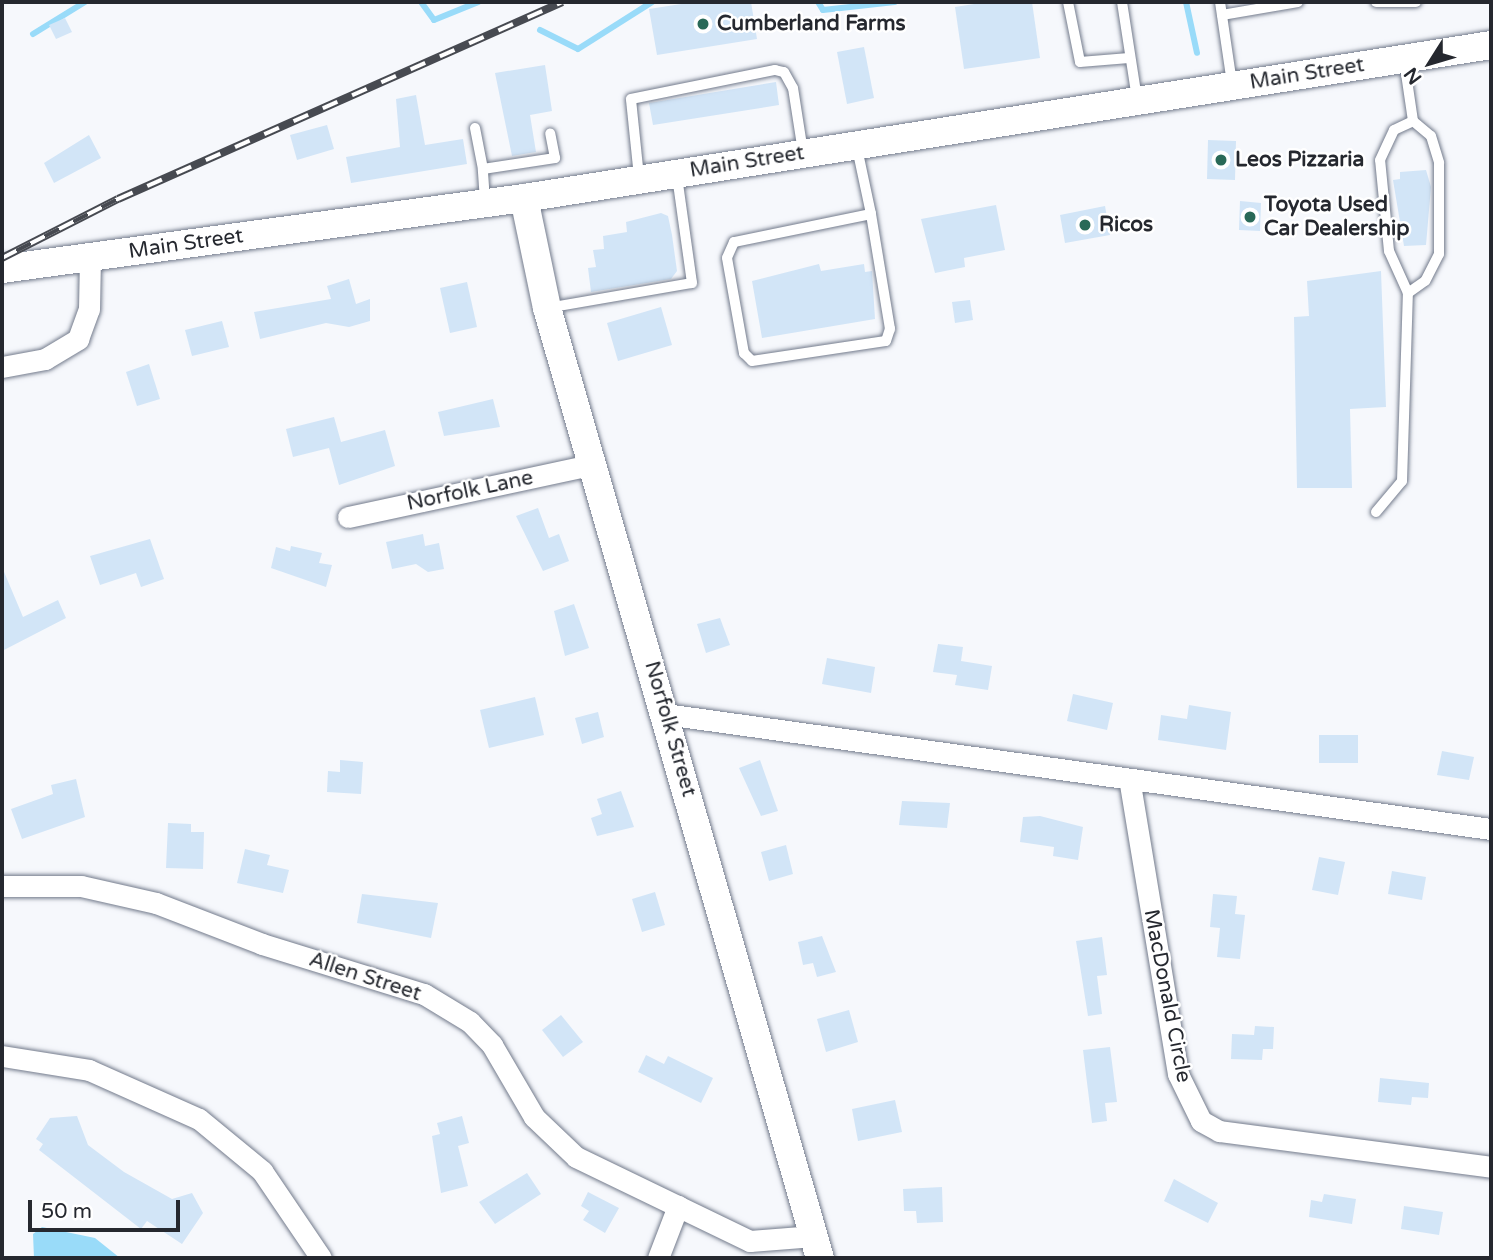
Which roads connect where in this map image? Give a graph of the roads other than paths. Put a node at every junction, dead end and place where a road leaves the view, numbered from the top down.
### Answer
1 (1068, 2) edge
2 (1122, 2) edge
3 (1220, 2) edge
4 (1298, 2) edge
5 (1376, 2) edge
6 (1416, 2) edge
7 (1222, 15) junction
8 (1491, 45) edge
9 (1129, 58) junction
10 (1404, 59) junction
11 (1233, 86) junction
12 (1138, 102) junction
13 (1413, 121) junction
14 (475, 128) dead end
15 (550, 133) dead end
16 (856, 145) junction
17 (803, 154) junction
18 (483, 169) junction
19 (677, 173) junction
20 (639, 180) junction
21 (524, 198) junction
22 (485, 204) junction
23 (871, 214) junction
24 (90, 257) junction
25 (2, 269) edge
26 (1408, 293) junction
27 (547, 308) junction
28 (2, 367) edge
29 (592, 465) junction
30 (1376, 512) dead end
31 (348, 517) dead end
32 (665, 714) junction
33 (1130, 784) junction
34 (1491, 829) edge
35 (2, 886) edge
36 (2, 1056) edge
37 (1491, 1167) edge
38 (678, 1206) junction
39 (817, 1247) edge
40 (321, 1258) edge
41 (658, 1258) edge

1 - 9 lane
2 - 9 lane
3 - 7 lane
4 - 7 lane
5 - 6 lane
7 - 11 lane
8 - 10 main road, Main Street
9 - 12 lane
10 - 11 main road, Main Street
10 - 13 lane
11 - 12 main road, Main Street
12 - 16 main road, Main Street
13 - 26 lane
13 - 26 lane
14 - 18 lane
15 - 18 lane
16 - 17 main road, Main Street
16 - 23 lane
17 - 19 main road, Main Street
17 - 20 lane
18 - 22 lane
19 - 20 main road, Main Street
19 - 27 lane
20 - 21 main road, Main Street
21 - 22 main road, Main Street
21 - 27 main road, Norfolk Street
22 - 24 main road, Main Street
23 - 23 lane
24 - 25 main road, Main Street
24 - 28 street
26 - 30 lane
27 - 29 main road, Norfolk Street
29 - 31 street, Norfolk Lane
29 - 32 main road, Norfolk Street
32 - 33 street
32 - 39 main road, Norfolk Street
33 - 34 street
33 - 37 street, MacDonald Circle
35 - 38 street, Allen Street
36 - 40 street
38 - 39 street, Allen Street
38 - 41 street

